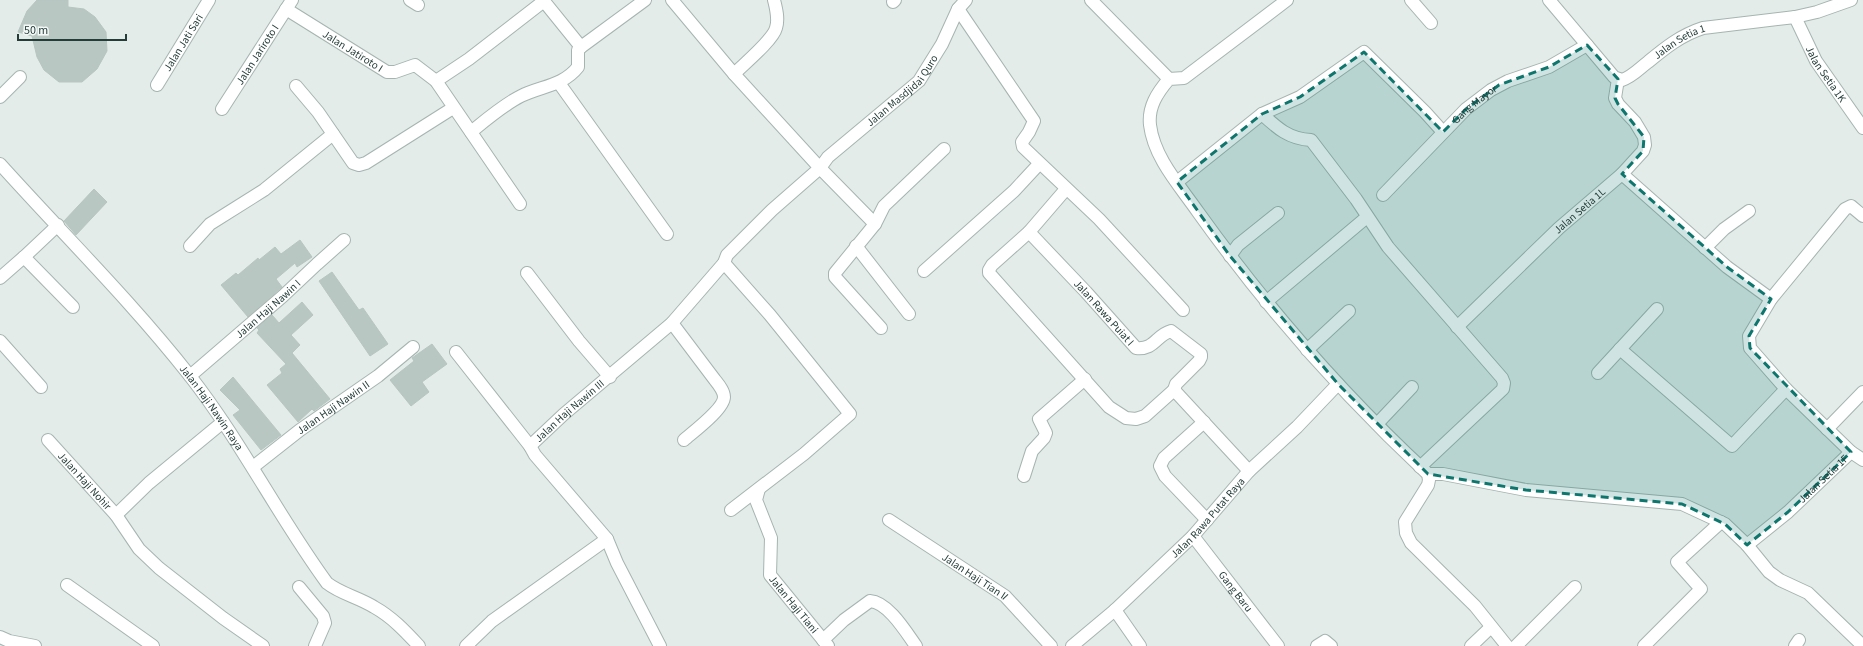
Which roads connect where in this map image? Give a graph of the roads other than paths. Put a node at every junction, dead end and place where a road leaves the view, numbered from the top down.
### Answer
1 (209, 0) edge
2 (544, 0) edge
3 (645, 0) edge
4 (672, 0) edge
5 (774, 0) edge
6 (966, 0) edge
7 (1091, 0) edge
8 (1287, 0) edge
9 (1411, 0) edge
10 (1549, 0) edge
11 (1851, 0) edge
12 (289, 5) edge
13 (958, 9) junction
14 (1795, 17) junction
15 (1431, 23) dead end
16 (1587, 45) junction
17 (581, 47) junction
18 (734, 74) junction
19 (20, 77) dead end
20 (1169, 79) junction
21 (1618, 79) junction
22 (436, 81) junction
23 (559, 83) junction
24 (157, 85) dead end
25 (296, 86) dead end
26 (0, 98) edge
27 (453, 108) junction
28 (222, 109) dead end
29 (1262, 114) junction
30 (1863, 128) edge
31 (471, 132) junction
32 (1443, 132) junction
33 (333, 134) junction
34 (944, 149) dead end
35 (0, 164) edge
36 (1039, 164) junction
37 (820, 168) junction
38 (1622, 174) junction
39 (1177, 182) junction
40 (1066, 189) junction
41 (1383, 195) dead end
42 (520, 204) dead end
43 (1749, 211) dead end
44 (1278, 213) dead end
45 (1863, 216) edge
46 (1367, 217) junction
47 (58, 224) junction
48 (875, 224) junction
49 (1029, 232) junction
50 (667, 234) dead end
51 (344, 240) dead end
52 (190, 246) dead end
53 (856, 246) junction
54 (1705, 248) junction
55 (1230, 256) junction
56 (24, 257) junction
57 (724, 263) junction
58 (924, 271) dead end
59 (527, 273) dead end
60 (0, 278) edge
61 (1770, 299) junction
62 (1266, 302) junction
63 (73, 307) dead end
64 (1657, 309) dead end
65 (1183, 310) dead end
66 (1349, 311) dead end
67 (909, 314) dead end
68 (672, 323) junction
69 (1457, 327) junction
70 (881, 328) dead end
71 (0, 341) edge
72 (413, 347) dead end
73 (1620, 349) junction
74 (1307, 350) junction
75 (456, 352) dead end
76 (1598, 373) dead end
77 (190, 376) junction
78 (610, 377) junction
79 (1085, 379) junction
80 (1338, 384) junction
81 (41, 387) dead end
82 (1412, 387) dead end
83 (1786, 389) junction
84 (1174, 390) junction
85 (1863, 392) edge
86 (223, 422) junction
87 (1204, 422) junction
88 (1377, 424) junction
89 (1827, 429) junction
90 (48, 440) dead end
91 (684, 440) dead end
92 (530, 446) junction
93 (1851, 452) junction
94 (1863, 460) edge
95 (253, 467) junction
96 (1249, 471) junction
97 (1424, 471) junction
98 (1024, 476) dead end
99 (759, 489) junction
100 (731, 510) dead end
101 (118, 519) junction
102 (889, 520) dead end
103 (1207, 520) junction
104 (1721, 522) junction
105 (1194, 536) junction
106 (607, 539) junction
107 (1747, 545) junction
108 (67, 585) dead end
109 (299, 587) dead end
110 (1575, 587) dead end
111 (1115, 610) junction
112 (1491, 627) junction
113 (0, 637) edge
114 (826, 643) edge
115 (35, 646) edge
116 (153, 646) edge
117 (263, 646) edge
118 (306, 646) edge
119 (314, 646) edge
120 (419, 646) edge
121 (466, 646) edge
122 (660, 646) edge
123 (916, 646) edge
124 (1051, 646) edge
125 (1072, 646) edge
126 (1140, 646) edge
127 (1278, 646) edge
128 (1317, 646) edge
129 (1332, 646) edge
130 (1471, 646) edge
131 (1507, 646) edge
132 (1516, 646) edge
133 (1644, 646) edge
134 (1863, 646) edge

1 - 24 street, Jalan Jati Sari
2 - 17 street
2 - 22 street
3 - 17 street
4 - 18 street
5 - 18 street
6 - 13 street, Jalan Masdjidai Quro
7 - 20 street
8 - 20 street
9 - 15 street
10 - 16 street
11 - 14 street, Jalan Setia 1
12 - 22 street, Jalan Jatiroto I
12 - 28 street, Jalan Jariroto I
13 - 36 street
13 - 37 street, Jalan Masdjidai Quro
14 - 21 street, Jalan Setia 1
14 - 30 street, Jalan Setia 1K
16 - 21 street
16 - 32 street, Gang Mayor
17 - 23 street
18 - 37 street
19 - 26 street
20 - 39 street
21 - 38 street, Jalan Setia 1L
22 - 27 street, Jalan Jatiroto I
23 - 31 street
23 - 50 street
25 - 33 street
27 - 31 street
27 - 33 street
29 - 32 street
29 - 39 street
29 - 46 street
31 - 42 street
32 - 41 street, Gang Mayor
33 - 52 street
34 - 48 street
35 - 47 street, Jalan Haji Nawin Raya
36 - 40 street
36 - 58 street
37 - 48 street
37 - 57 street, Jalan Haji Nawin III
38 - 54 street
38 - 69 street, Jalan Setia 1L
39 - 55 street
40 - 49 street
40 - 65 street
43 - 54 street
44 - 55 street
45 - 61 street
46 - 62 street
46 - 69 street
47 - 56 street
47 - 77 street, Jalan Haji Nawin Raya
48 - 53 street
49 - 79 street, Jalan Rawa Puiat I
49 - 84 street, Jalan Rawa Puiat I
51 - 77 street, Jalan Haji Nawin I
53 - 67 street
53 - 70 street
54 - 61 street
55 - 62 street
56 - 60 street
56 - 63 street
57 - 68 street, Jalan Haji Nawin III
57 - 99 street
59 - 78 street
61 - 83 street, Jalan Setia 1F
62 - 74 street
64 - 73 street
66 - 74 street
68 - 78 street, Jalan Haji Nawin III
68 - 91 street
69 - 97 street
71 - 81 street
72 - 95 street, Jalan Haji Nawin II
73 - 76 street
73 - 83 street
74 - 80 street
75 - 92 street
77 - 86 street, Jalan Haji Nawin Raya
78 - 92 street, Jalan Haji Nawin III
79 - 84 street, Jalan Rawa Puiat I
79 - 98 street
80 - 88 street
80 - 96 street, Jalan Rawa Putat Raya
82 - 88 street
83 - 89 street, Jalan Setia 1F
84 - 87 street
85 - 89 street
86 - 95 street, Jalan Haji Nawin Raya
86 - 101 street
87 - 96 street
87 - 103 street
88 - 97 street
89 - 93 street, Jalan Setia 1F
90 - 101 street, Jalan Haji Nohir
92 - 106 street, Jalan Haji Nawin III
93 - 94 street
93 - 107 street, Jalan Setia 1F
95 - 120 street, Jalan Haji Nawin Raya
96 - 103 street, Jalan Rawa Putat Raya
97 - 104 street
97 - 112 street
99 - 100 street
99 - 114 street, Jalan Haji Tiani
101 - 117 street, Jalan Haji Nohir
102 - 124 street, Jalan Haji Tian II
103 - 105 street, Jalan Rawa Putat Raya
104 - 107 street
104 - 133 street
105 - 111 street, Jalan Rawa Putat Raya
105 - 127 street, Gang Baru
106 - 121 street
106 - 122 street, Jalan Haji Nawin III
107 - 134 street
108 - 116 street
109 - 119 street
110 - 132 street
111 - 125 street, Jalan Rawa Putat Raya
111 - 126 street
112 - 130 street
112 - 131 street
113 - 115 street
114 - 123 street
118 - 119 street
128 - 129 street

